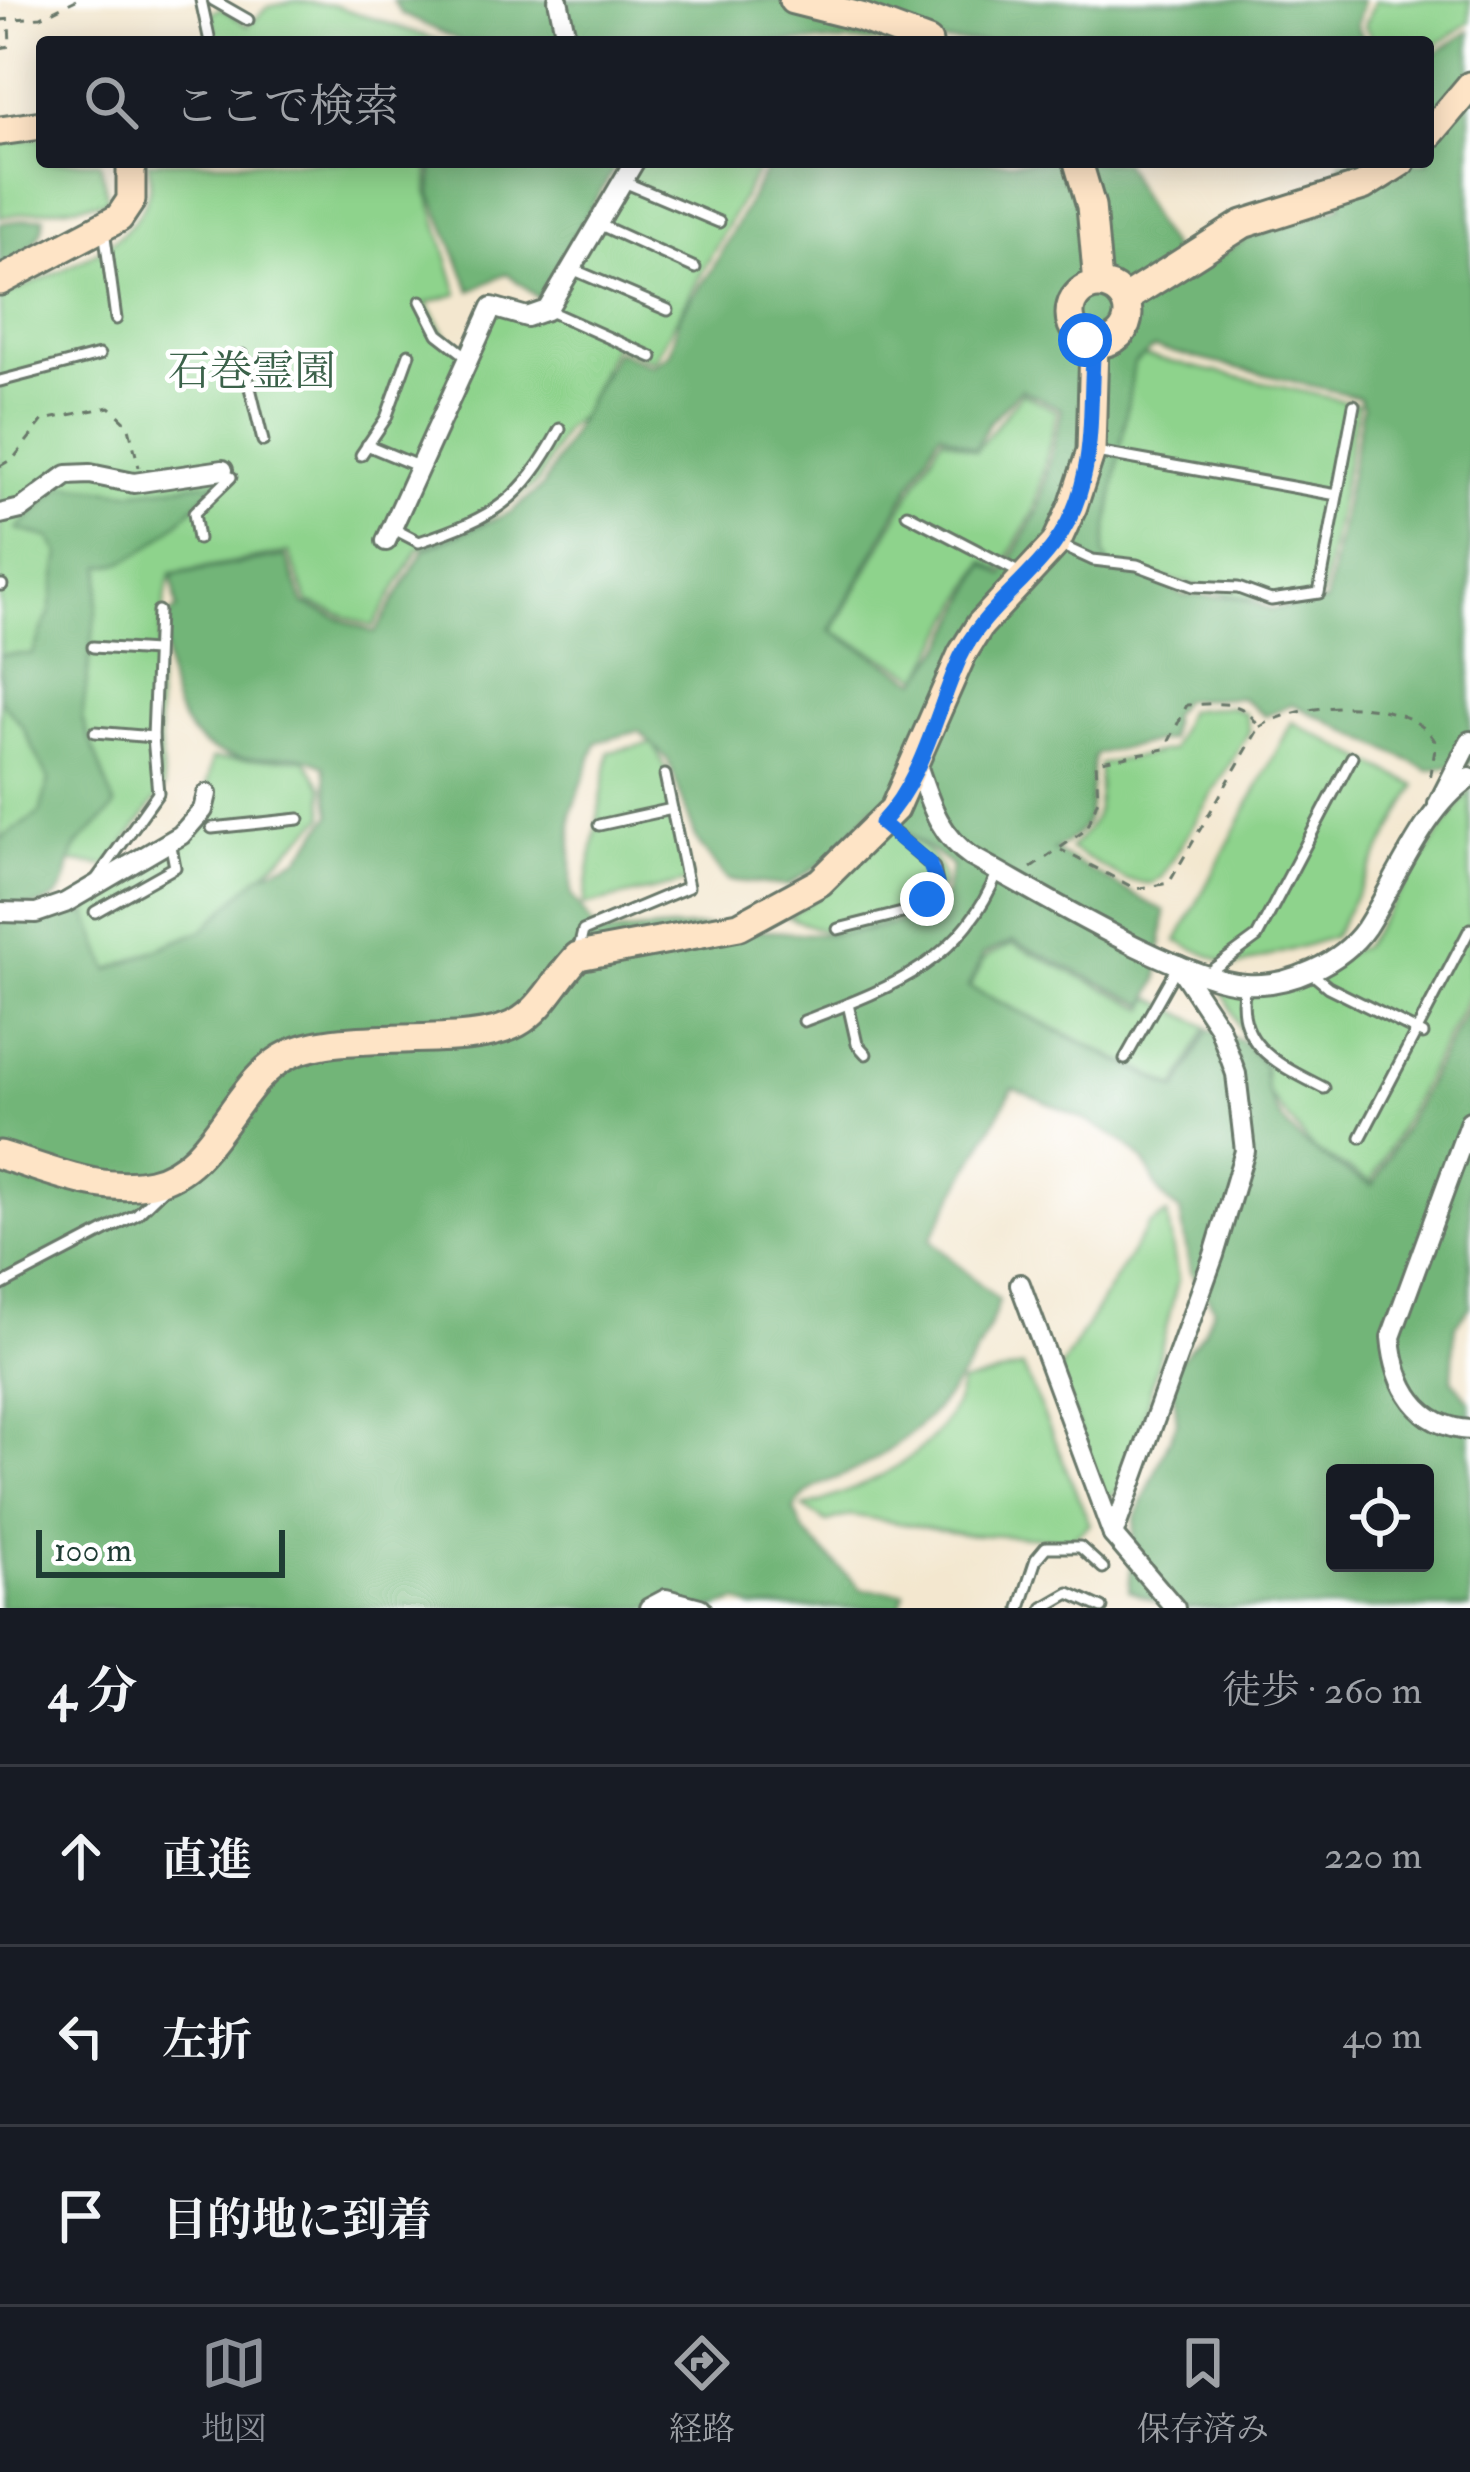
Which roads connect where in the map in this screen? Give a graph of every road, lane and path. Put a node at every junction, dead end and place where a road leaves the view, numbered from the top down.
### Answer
1 (201, 0) edge
2 (213, 0) edge
3 (557, 0) edge
4 (794, 0) edge
5 (76, 1) edge
6 (0, 20) edge
7 (9, 20) junction
8 (248, 20) dead end
9 (209, 36) edge
10 (566, 36) edge
11 (913, 36) edge
12 (0, 48) edge
13 (1470, 86) edge
14 (36, 126) edge
15 (1434, 129) edge
16 (0, 131) edge
17 (131, 168) edge
18 (631, 168) edge
19 (1080, 168) edge
20 (1392, 168) edge
21 (623, 182) junction
22 (719, 222) dead end
23 (598, 224) junction
24 (104, 229) junction
25 (572, 268) junction
26 (695, 268) dead end
27 (0, 281) edge
28 (1098, 284) junction
29 (1125, 298) junction
30 (422, 301) dead end
31 (547, 310) junction
32 (668, 310) dead end
33 (116, 319) dead end
34 (1094, 343) junction
35 (409, 354) dead end
36 (242, 355) dead end
37 (99, 356) dead end
38 (652, 357) dead end
39 (469, 358) junction
40 (0, 381) edge
41 (1354, 405) dead end
42 (560, 429) dead end
43 (263, 442) dead end
44 (1090, 451) junction
45 (0, 466) edge
46 (420, 467) junction
47 (227, 473) joint
48 (142, 481) junction
49 (1337, 495) junction
50 (0, 514) edge
51 (907, 514) dead end
52 (389, 534) joint
53 (198, 539) dead end
54 (1056, 543) junction
55 (1026, 576) junction
56 (158, 611) dead end
57 (94, 647) dead end
58 (155, 651) junction
59 (1258, 728) junction
60 (94, 732) dead end
61 (153, 737) junction
62 (1470, 742) edge
63 (1352, 757) dead end
64 (917, 765) junction
65 (665, 775) dead end
66 (1470, 778) edge
67 (207, 794) dead end
68 (672, 809) junction
69 (1435, 812) junction
70 (299, 819) dead end
71 (881, 823) junction
72 (599, 825) dead end
73 (209, 828) junction
74 (170, 841) junction
75 (1061, 850) junction
76 (1007, 876) junction
77 (92, 887) junction
78 (95, 911) dead end
79 (0, 912) edge
80 (838, 929) dead end
81 (1470, 929) edge
82 (578, 956) junction
83 (1178, 965) junction
84 (1310, 972) junction
85 (1205, 975) junction
86 (1245, 984) junction
87 (848, 1004) junction
88 (804, 1021) dead end
89 (1419, 1033) junction
90 (866, 1054) dead end
91 (1125, 1060) dead end
92 (1324, 1088) dead end
93 (1470, 1121) edge
94 (1361, 1137) dead end
95 (0, 1155) edge
96 (176, 1173) junction
97 (1021, 1284) dead end
98 (0, 1286) edge
99 (1470, 1430) edge
100 (1113, 1535) junction
101 (1102, 1568) dead end
102 (650, 1608) edge
103 (700, 1608) edge
104 (1020, 1608) edge
105 (1043, 1608) edge
106 (1102, 1608) edge
107 (1175, 1608) edge

1 - 9 lane
2 - 8 lane
3 - 10 street
4 - 11 street
5 - 7 path
6 - 7 path
7 - 12 path
13 - 15 street
14 - 16 street
17 - 24 street
18 - 21 street
19 - 28 street
20 - 29 street
21 - 22 lane
21 - 23 street
23 - 25 street
23 - 26 lane
24 - 27 street
24 - 33 lane
25 - 31 street
25 - 32 lane
28 - 29 street
28 - 34 street
29 - 34 street
30 - 39 lane
31 - 38 lane
31 - 39 street
34 - 44 street
35 - 46 lane
36 - 43 lane
37 - 40 lane
39 - 46 street
41 - 49 lane
42 - 52 lane
44 - 49 lane
44 - 54 street
45 - 48 path
46 - 52 street
47 - 48 street
47 - 53 lane
48 - 50 street
49 - 54 lane
51 - 55 lane
54 - 55 street
55 - 64 street
56 - 58 lane
57 - 58 lane
58 - 61 lane
59 - 69 path
59 - 75 path
59 - 75 path
60 - 61 lane
61 - 77 lane
62 - 69 street
63 - 85 lane
64 - 71 street
64 - 76 street
65 - 68 lane
66 - 69 street
67 - 73 street
68 - 72 lane
68 - 82 lane
69 - 84 street
70 - 73 lane
71 - 80 lane
71 - 82 street
73 - 74 street
74 - 77 street
74 - 78 lane
75 - 76 path
76 - 83 street
76 - 87 lane
77 - 79 street
81 - 89 lane
82 - 96 street
83 - 85 street
83 - 91 lane
83 - 100 street
84 - 86 street
84 - 89 lane
85 - 86 street
86 - 92 lane
87 - 88 lane
87 - 90 lane
89 - 94 lane
93 - 99 street
95 - 96 street
96 - 98 lane
97 - 100 street
100 - 107 street
101 - 104 lane
102 - 103 street
105 - 106 lane

